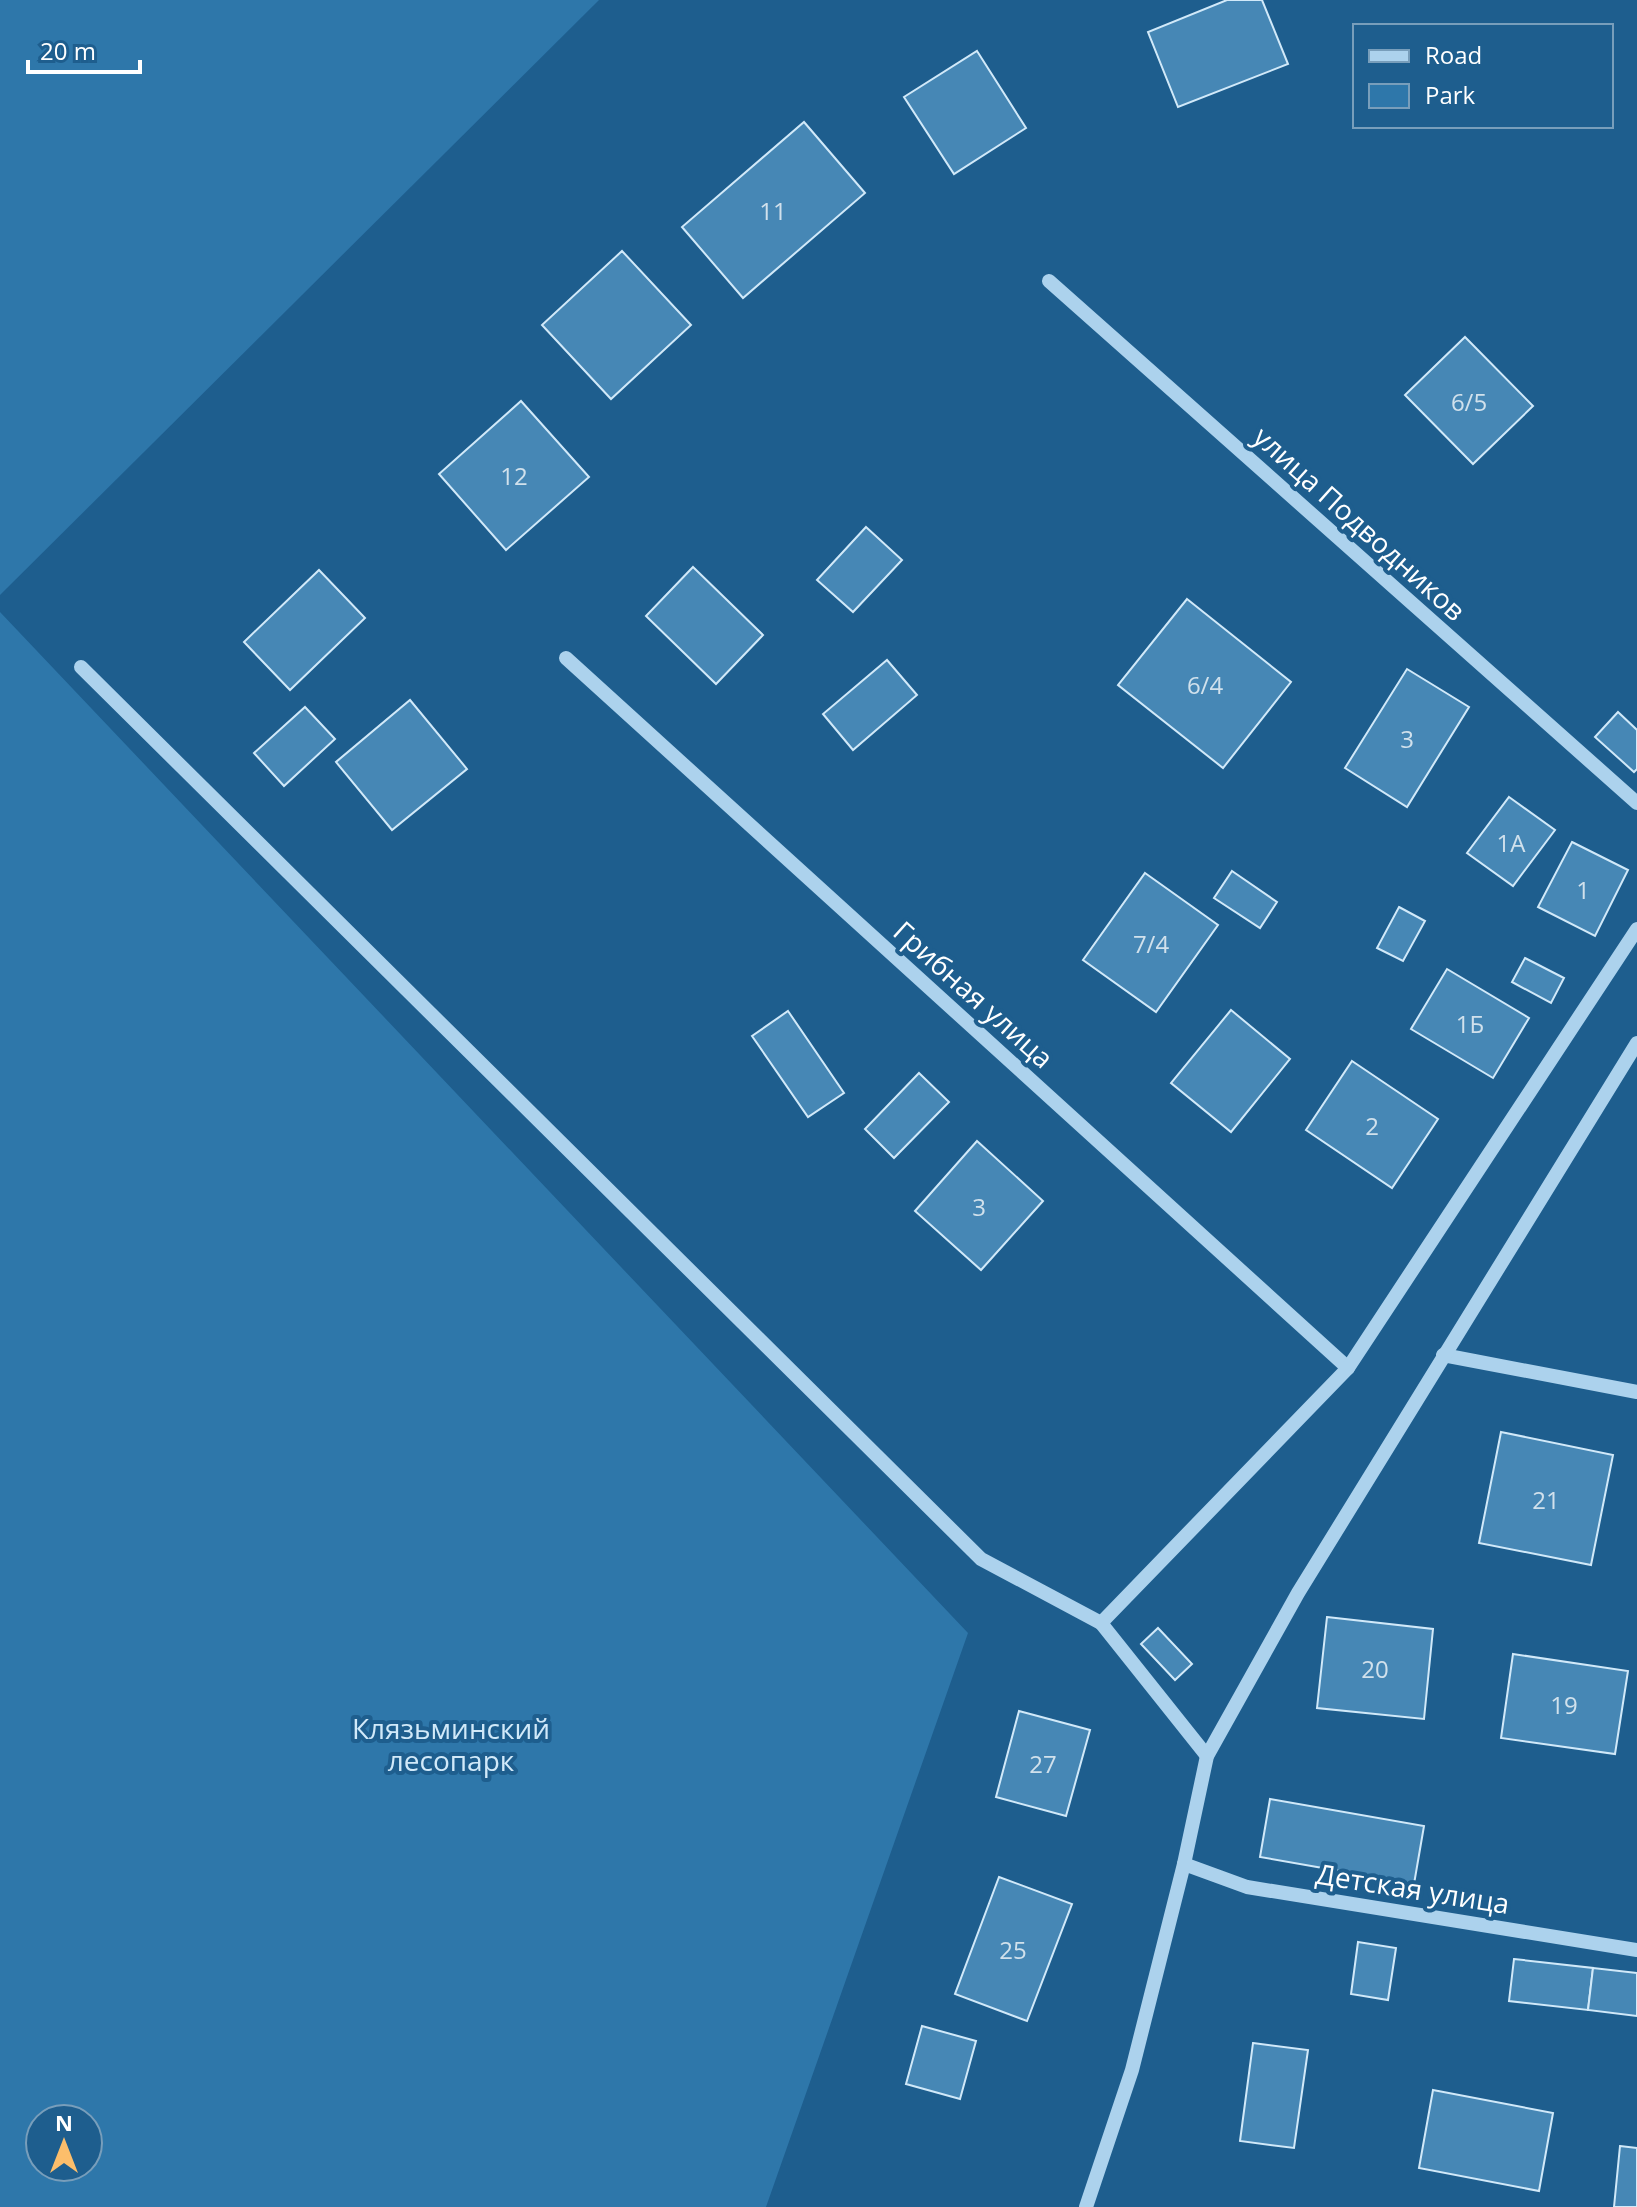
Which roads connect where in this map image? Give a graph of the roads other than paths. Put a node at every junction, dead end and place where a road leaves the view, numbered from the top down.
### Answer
1 (1049, 281) dead end
2 (566, 658) dead end
3 (81, 667) dead end
4 (1637, 803) edge
5 (1637, 929) edge
6 (1637, 1043) edge
7 (1443, 1355) junction
8 (1348, 1368) junction
9 (1637, 1392) edge
10 (1101, 1623) junction
11 (1207, 1756) junction
12 (1184, 1864) junction
13 (1637, 1950) edge
14 (1086, 2207) edge

1 - 4 street, улица Подводников
2 - 8 street, Грибная улица
3 - 10 street
5 - 8 street
6 - 7 street
7 - 9 street
7 - 11 street
8 - 10 street
10 - 11 street
11 - 12 street
12 - 13 street, Детская улица
12 - 14 street

